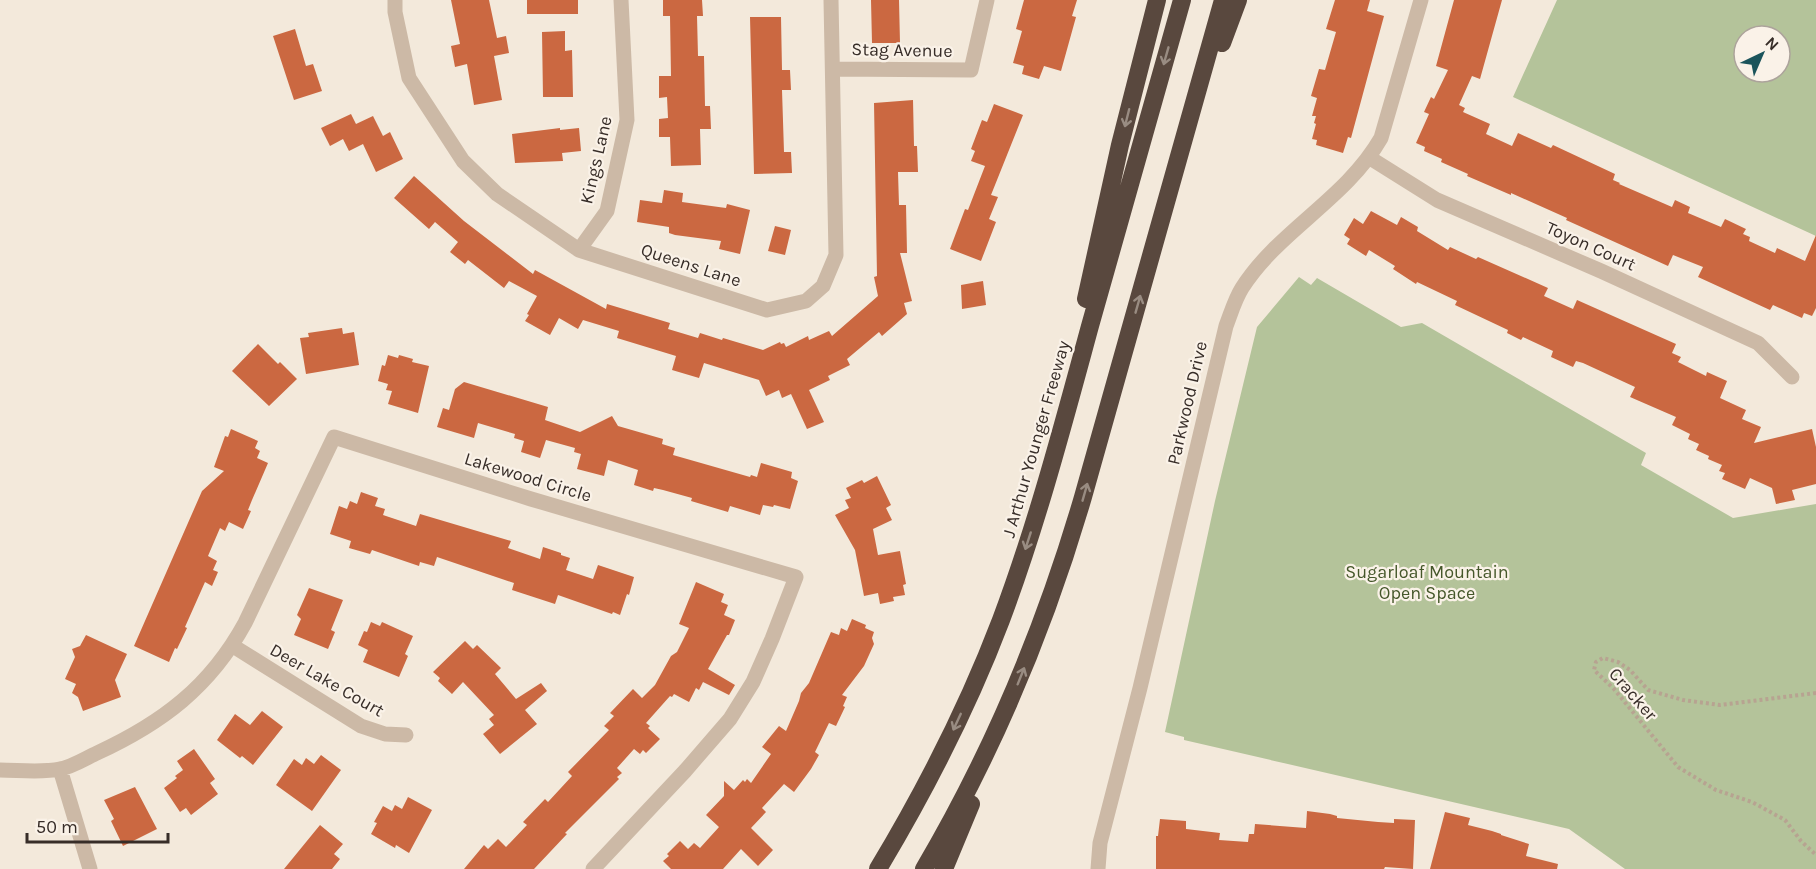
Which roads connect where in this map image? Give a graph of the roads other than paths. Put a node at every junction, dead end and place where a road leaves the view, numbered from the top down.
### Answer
1 (395, 0) edge
2 (621, 0) edge
3 (831, 0) edge
4 (987, 0) edge
5 (1157, 0) edge
6 (1182, 0) edge
7 (1223, 0) edge
8 (1238, 0) edge
9 (1421, 0) edge
10 (833, 69) junction
11 (1184, 140) junction
12 (1370, 158) junction
13 (579, 250) junction
14 (1792, 377) dead end
15 (1052, 465) junction
16 (232, 646) junction
17 (998, 729) junction
18 (406, 735) dead end
19 (0, 770) edge
20 (60, 770) junction
21 (915, 805) junction
22 (90, 869) edge
23 (593, 869) edge
24 (868, 869) edge
25 (878, 869) edge
26 (924, 869) edge
27 (944, 869) edge
28 (1098, 869) edge

1 - 13 street, Queens Lane
2 - 13 street, Kings Lane
3 - 10 street, Queens Lane
4 - 10 street, Stag Avenue
5 -> 15 highway
6 -> 15 highway, J Arthur Younger Freeway
7 - 11 highway
8 - 11 highway
9 - 12 street, Parkwood Drive
10 - 13 street, Queens Lane
17 -> 11 highway
12 - 14 street, Toyon Court
12 - 28 street, Parkwood Drive
15 -> 21 highway, J Arthur Younger Freeway
16 - 18 street, Deer Lake Court
16 - 20 street, Lakewood Circle
16 - 23 street, Lakewood Circle
17 - 26 highway
17 - 27 highway
19 - 20 street, Lakewood Circle
20 - 22 street
21 - 24 highway
21 - 25 highway, J Arthur Younger Freeway

